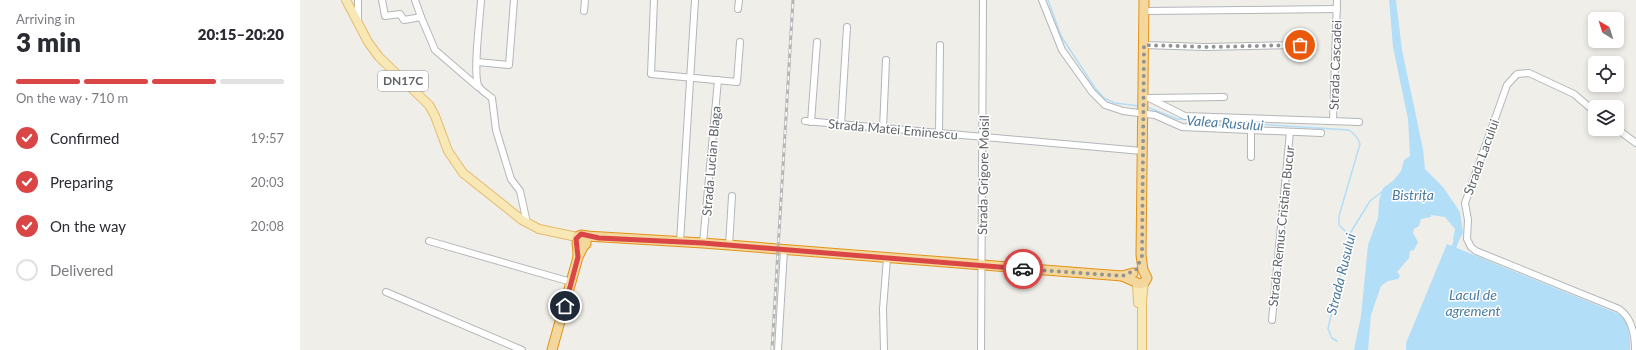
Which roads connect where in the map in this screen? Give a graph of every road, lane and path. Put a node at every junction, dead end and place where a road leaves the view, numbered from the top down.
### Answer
1 (346, 0) edge
2 (358, 0) edge
3 (382, 0) edge
4 (415, 0) edge
5 (481, 0) edge
6 (514, 0) edge
7 (585, 0) edge
8 (654, 0) edge
9 (695, 0) edge
10 (739, 0) edge
11 (983, 0) edge
12 (1042, 0) edge
13 (1144, 0) edge
14 (1337, 0) edge
15 (738, 9) dead end
16 (1337, 9) junction
17 (584, 11) dead end
18 (1144, 11) junction
19 (421, 17) junction
20 (358, 22) junction
21 (847, 27) dead end
22 (740, 42) dead end
23 (817, 42) dead end
24 (940, 45) dead end
25 (1144, 45) junction
26 (1300, 45) dead end
27 (886, 60) dead end
28 (477, 62) junction
29 (691, 78) junction
30 (718, 80) junction
31 (480, 88) junction
32 (1224, 97) dead end
33 (1145, 105) junction
34 (1588, 106) edge
35 (1333, 122) junction
36 (1359, 122) dead end
37 (841, 124) junction
38 (883, 128) junction
39 (1251, 131) junction
40 (1290, 132) junction
41 (1321, 133) dead end
42 (939, 134) junction
43 (1624, 134) edge
44 (984, 138) junction
45 (1636, 143) edge
46 (1142, 151) junction
47 (1251, 157) dead end
48 (732, 196) dead end
49 (527, 223) junction
50 (580, 240) junction
51 (429, 241) dead end
52 (680, 242) junction
53 (703, 243) junction
54 (729, 246) junction
55 (784, 250) junction
56 (887, 258) junction
57 (981, 266) junction
58 (1138, 277) junction
59 (571, 282) junction
60 (386, 292) dead end
61 (1272, 320) dead end
62 (522, 350) edge
63 (552, 350) edge
64 (778, 350) edge
65 (884, 350) edge
66 (981, 350) edge
67 (1138, 350) edge
68 (1142, 350) edge
69 (1635, 350) edge

1 - 20 main road, DN17C
2 - 20 street
3 - 19 street
4 - 19 street
5 - 28 street
6 - 28 street
7 - 17 street
8 - 29 street
9 - 29 street, Strada Lucian Blaga
10 - 15 street
11 - 44 street, Strada Grigore Moisil
12 - 33 street
13 - 18 highway
14 - 16 street, Strada Cascadei
16 - 18 street, Strada Cascadei
16 - 35 street, Strada Cascadei
18 - 25 highway
19 - 31 street
20 - 49 main road, DN17C
21 - 37 street
22 - 30 street
23 - 37 street, Strada Matei Eminescu
24 - 42 street
25 - 26 street
25 - 33 highway
27 - 38 street
28 - 31 street
29 - 30 street
29 - 52 street, Strada Lucian Blaga
30 - 53 street, Strada Lucian Blaga
31 - 49 street
32 - 33 street
33 - 35 street, Strada Cascadei
33 - 39 street
33 - 46 highway
34 - 69 street, Strada Lacului
35 - 36 street, Strada Cascadei
37 - 38 street, Strada Matei Eminescu
38 - 42 street, Strada Matei Eminescu
39 - 40 street
39 - 47 street
40 - 41 street
40 - 61 street, Strada Remus Cristian Bucur
42 - 44 street, Strada Matei Eminescu
43 - 45 street
44 - 46 street, Strada Matei Eminescu
44 - 57 street, Strada Grigore Moisil
46 - 58 highway
48 - 54 street
49 - 50 main road, DN17C
50 - 52 highway, DN17C
50 - 59 highway
51 - 59 street
52 - 53 highway, DN17C
53 - 54 highway, DN17C
54 - 55 highway, DN17C
55 - 56 highway, DN17C
55 - 64 street
56 - 57 highway, DN17C
56 - 65 street
57 - 58 highway, DN17C
57 - 66 street, Strada Grigore Moisil
58 - 67 main road
58 - 68 main road
59 - 63 highway
60 - 62 street

